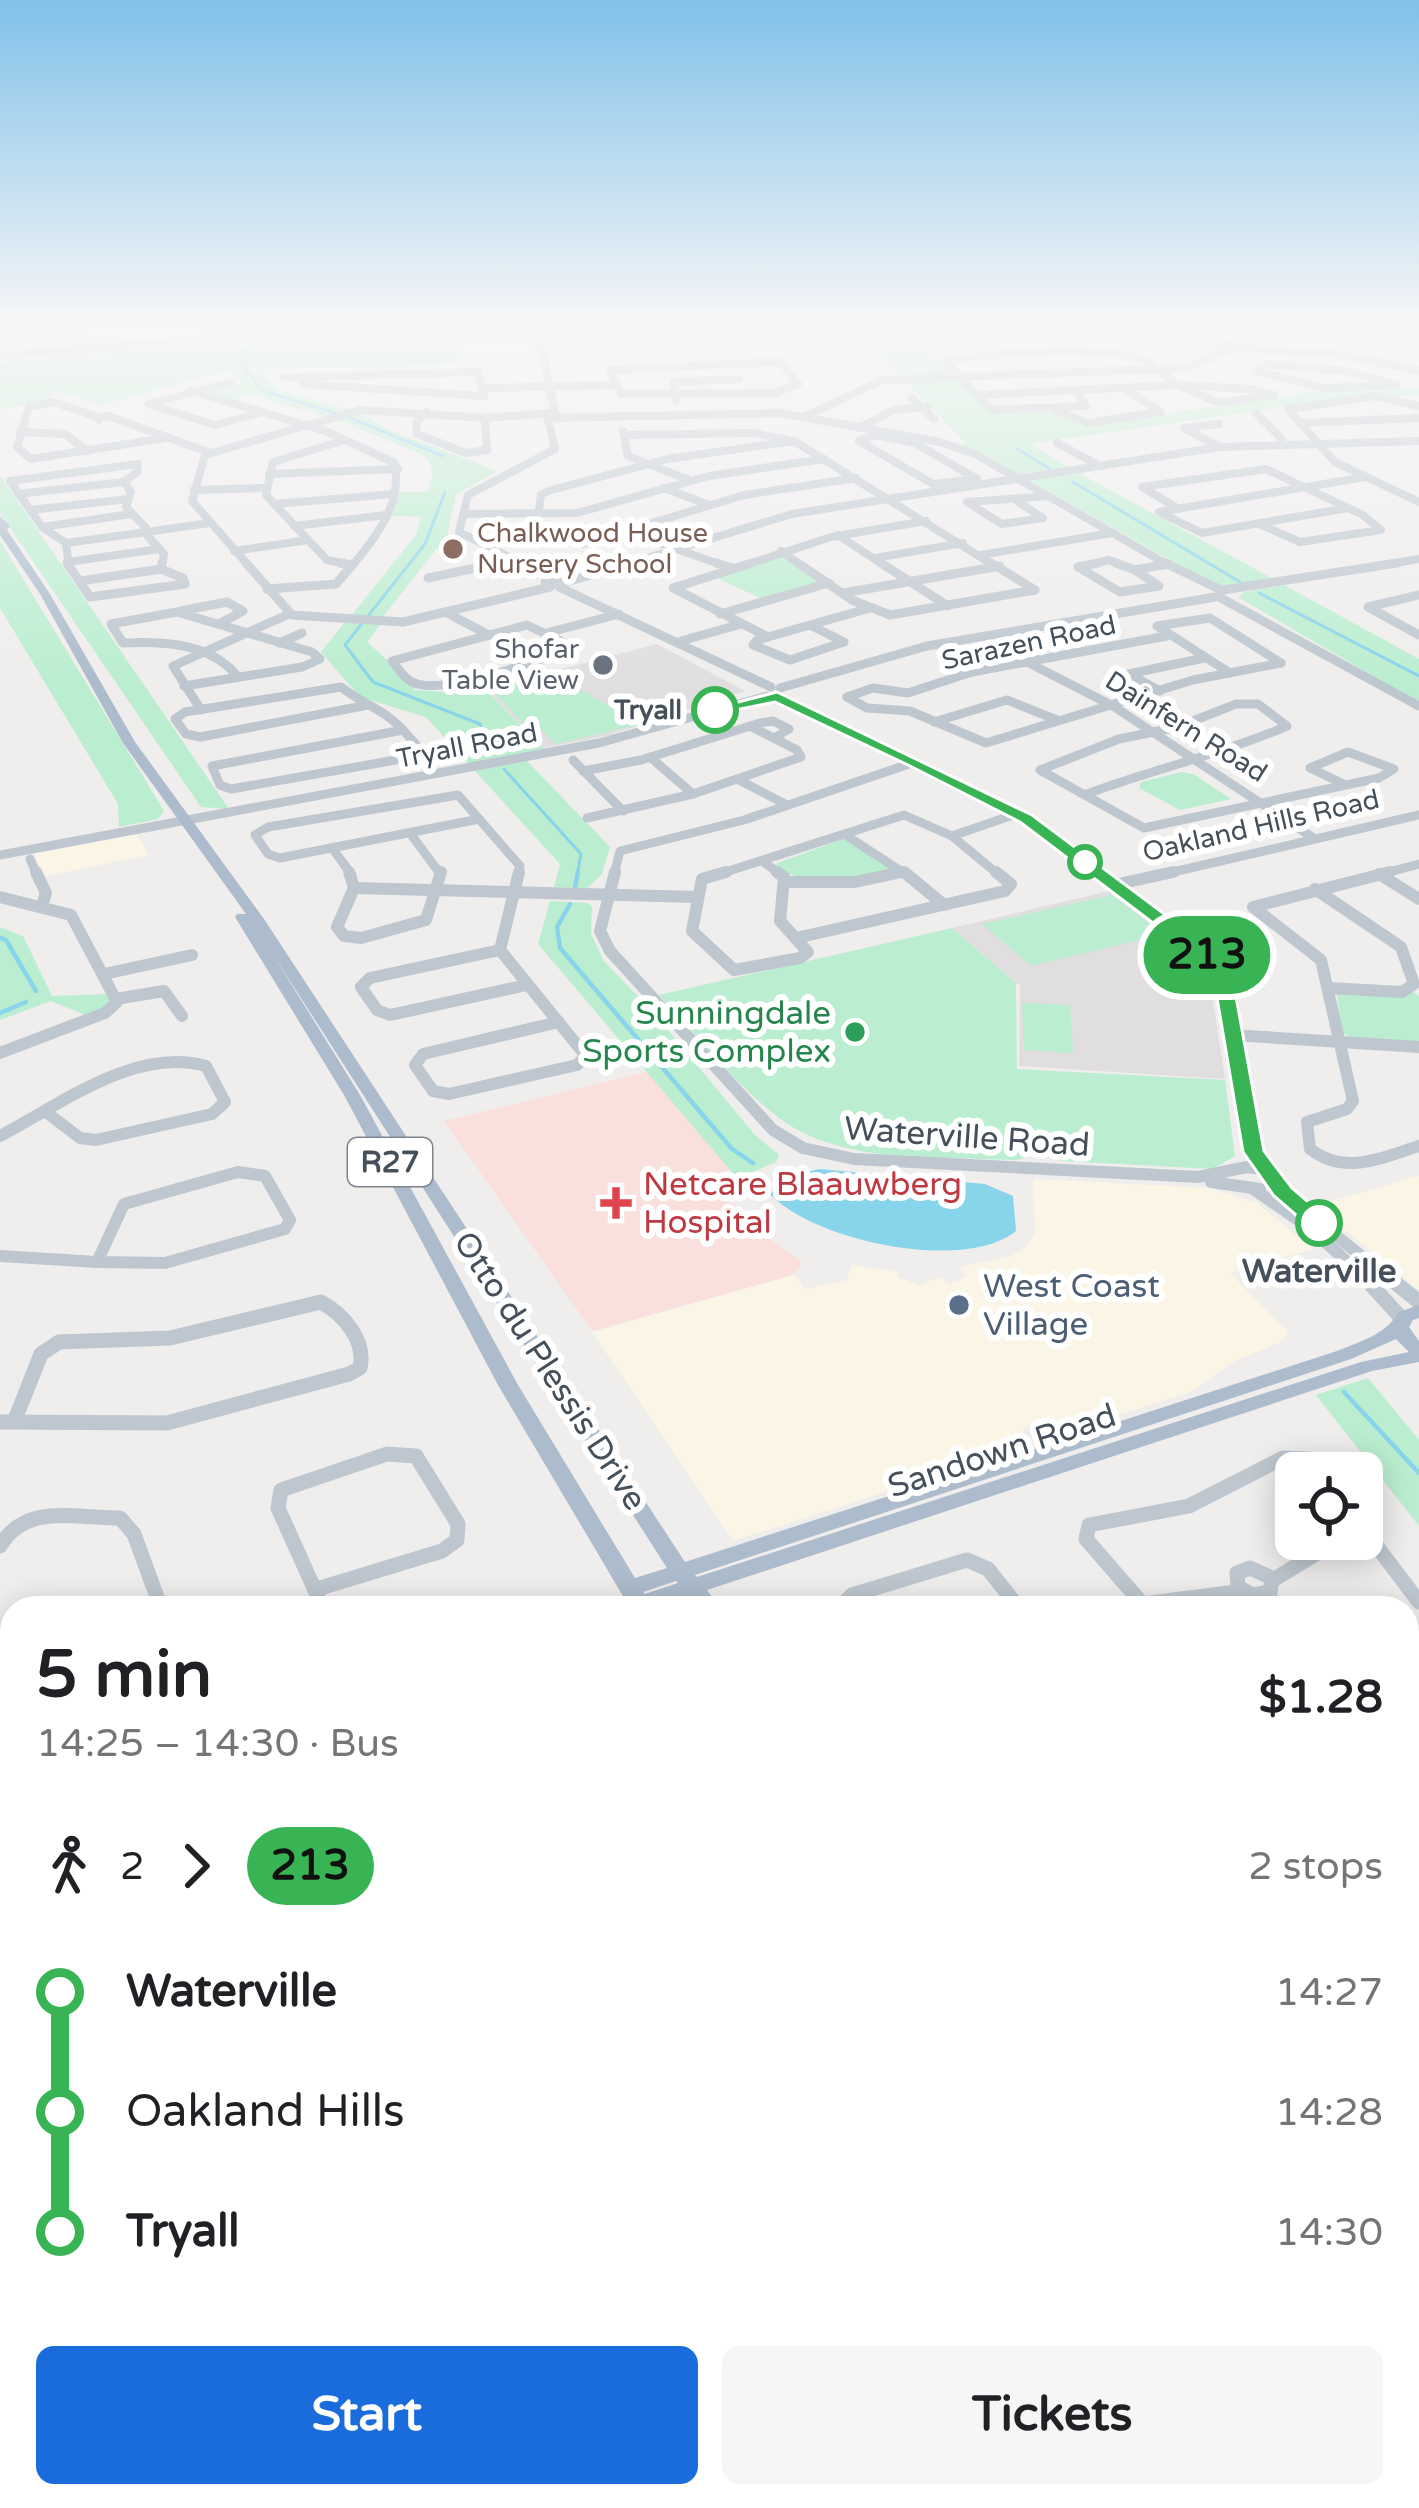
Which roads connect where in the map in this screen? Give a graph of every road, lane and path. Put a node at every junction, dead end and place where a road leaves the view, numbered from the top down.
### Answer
1 (17, 446) edge
2 (82, 446) edge
3 (120, 446) edge
4 (190, 446) edge
5 (234, 446) edge
6 (325, 446) edge
7 (358, 446) edge
8 (449, 446) edge
9 (487, 446) edge
10 (555, 446) edge
11 (626, 446) edge
12 (762, 446) edge
13 (802, 446) edge
14 (870, 446) edge
15 (918, 446) edge
16 (941, 446) edge
17 (1064, 446) edge
18 (1268, 446) edge
19 (1320, 446) edge
20 (1220, 447) joint
21 (87, 452) junction
22 (211, 453) junction
23 (972, 453) junction
24 (941, 458) junction
25 (824, 459) junction
26 (648, 464) junction
27 (1100, 466) junction
28 (398, 470) junction
29 (269, 474) junction
30 (1363, 476) junction
31 (856, 478) junction
32 (1018, 479) junction
33 (691, 480) junction
34 (124, 482) junction
35 (1302, 486) junction
36 (267, 488) junction
37 (664, 488) junction
38 (194, 490) junction
39 (18, 494) junction
40 (392, 494) junction
41 (1049, 496) junction
42 (128, 499) junction
43 (890, 499) junction
44 (1017, 501) junction
45 (1419, 502) edge
46 (274, 505) junction
47 (709, 505) junction
48 (1177, 508) junction
49 (1348, 508) junction
50 (30, 510) junction
51 (131, 514) junction
52 (463, 514) junction
53 (537, 514) junction
54 (386, 515) junction
55 (0, 519) edge
56 (926, 521) junction
57 (208, 522) junction
58 (1259, 524) junction
59 (294, 526) junction
60 (42, 527) junction
61 (0, 529) edge
62 (625, 530) junction
63 (144, 531) junction
64 (1112, 533) junction
65 (838, 535) junction
66 (308, 540) junction
67 (66, 542) junction
68 (962, 543) junction
69 (159, 549) junction
70 (677, 549) junction
71 (233, 551) junction
72 (782, 551) junction
73 (981, 554) junction
74 (874, 558) junction
75 (1419, 559) edge
76 (511, 560) junction
77 (67, 562) junction
78 (1168, 564) junction
79 (352, 565) junction
80 (1000, 566) junction
81 (732, 568) junction
82 (161, 569) junction
83 (1135, 570) junction
84 (428, 578) dead end
85 (80, 581) junction
86 (910, 581) junction
87 (555, 583) junction
88 (829, 583) junction
89 (267, 590) junction
90 (843, 593) junction
91 (1219, 593) junction
92 (1419, 595) edge
93 (948, 606) junction
94 (870, 608) junction
95 (178, 612) junction
96 (445, 612) junction
97 (619, 614) junction
98 (720, 614) junction
99 (294, 615) junction
100 (219, 624) junction
101 (741, 624) junction
102 (810, 625) junction
103 (550, 632) junction
104 (302, 633) dead end
105 (249, 634) junction
106 (488, 635) junction
107 (1419, 635) edge
108 (1167, 636) junction
109 (768, 637) junction
110 (677, 642) junction
111 (279, 643) junction
112 (203, 653) junction
113 (1205, 658) junction
114 (1027, 662) junction
115 (302, 667) junction
116 (1230, 673) junction
117 (238, 676) junction
118 (184, 686) junction
119 (321, 689) junction
120 (1160, 691) junction
121 (774, 692) junction
122 (368, 705) junction
123 (1113, 706) junction
124 (1419, 706) edge
125 (201, 710) junction
126 (1057, 720) junction
127 (934, 722) junction
128 (750, 726) junction
129 (404, 730) junction
130 (1151, 732) junction
131 (223, 733) junction
132 (774, 738) junction
133 (650, 757) junction
134 (241, 759) junction
135 (1193, 759) junction
136 (572, 760) dead end
137 (916, 762) junction
138 (583, 771) junction
139 (740, 780) junction
140 (1346, 785) junction
141 (693, 794) junction
142 (1087, 794) junction
143 (1262, 804) junction
144 (787, 806) junction
145 (623, 811) junction
146 (1016, 814) junction
147 (1419, 815) edge
148 (587, 818) dead end
149 (479, 819) junction
150 (187, 821) junction
151 (410, 833) junction
152 (844, 834) junction
153 (952, 836) junction
154 (1315, 839) junction
155 (332, 848) junction
156 (0, 855) edge
157 (30, 859) dead end
158 (764, 862) junction
159 (1419, 865) edge
160 (904, 872) junction
161 (1379, 874) junction
162 (785, 882) junction
163 (1114, 885) junction
164 (354, 888) junction
165 (1315, 889) junction
166 (437, 891) junction
167 (233, 892) junction
168 (515, 893) junction
169 (608, 894) junction
170 (0, 897) edge
171 (697, 897) junction
172 (1419, 898) edge
173 (42, 904) junction
174 (944, 905) junction
175 (796, 938) junction
176 (500, 950) junction
177 (192, 955) dead end
178 (104, 974) junction
179 (527, 985) junction
180 (1328, 988) junction
181 (116, 999) junction
182 (182, 1016) dead end
183 (559, 1022) junction
184 (1232, 1036) junction
185 (1339, 1042) junction
186 (1419, 1047) edge
187 (0, 1053) edge
188 (46, 1112) junction
189 (1246, 1127) junction
190 (0, 1136) edge
191 (1419, 1146) edge
192 (1240, 1170) junction
193 (1128, 1175) junction
194 (1272, 1177) junction
195 (1249, 1187) junction
196 (0, 1256) edge
197 (97, 1263) junction
198 (1419, 1302) edge
199 (1407, 1319) edge
200 (1419, 1353) edge
201 (7, 1422) edge
202 (1275, 1462) edge
203 (0, 1546) edge
204 (1383, 1555) edge
205 (1314, 1560) edge
206 (685, 1579) junction
207 (317, 1589) junction
208 (1244, 1591) junction
209 (1272, 1594) edge
210 (157, 1596) edge
211 (319, 1596) edge
212 (635, 1596) edge
213 (646, 1596) edge
214 (700, 1596) edge
215 (851, 1596) edge
216 (1009, 1596) edge
217 (1135, 1596) edge
218 (1211, 1596) edge
219 (1414, 1596) edge

1 - 21 street
2 - 21 street
3 - 21 street
4 - 22 street
5 - 22 street
6 - 29 street
7 - 28 street
8 - 9 street
10 - 52 street
11 - 26 street
12 - 26 street
13 - 25 street
14 - 24 street
15 - 24 street
16 - 23 street
17 - 27 street
18 - 20 street
19 - 30 street
20 - 27 street
22 - 38 street
23 - 24 street
23 - 24 street
23 - 32 street
25 - 31 street
25 - 33 street
26 - 33 street
26 - 53 street
27 - 32 street
28 - 29 street
28 - 40 street
29 - 36 street
30 - 35 street
30 - 45 street
31 - 43 street
31 - 47 street
32 - 41 street
32 - 43 street
33 - 37 street
34 - 39 street
34 - 39 street
34 - 42 street
35 - 48 street
35 - 48 street
35 - 49 street
36 - 38 street
36 - 46 street
37 - 47 street
37 - 53 street
38 - 57 street
39 - 50 street
40 - 46 street
40 - 54 street
41 - 44 street
41 - 64 street
42 - 50 street
42 - 51 street
43 - 56 street
43 - 70 street
44 - 44 street
46 - 59 street
47 - 62 street
48 - 58 street
49 - 58 street
49 - 58 street
50 - 60 street
51 - 60 street
51 - 63 street
52 - 53 street
52 - 76 street
53 - 62 street
54 - 59 street
54 - 79 street
55 - 61 main road, R27
56 - 65 street
56 - 68 street
57 - 63 street
57 - 71 street
59 - 66 street
60 - 67 street
61 - 150 main road, R27
62 - 70 street
63 - 67 street
63 - 69 street
64 - 73 street
64 - 78 street
65 - 72 street
65 - 74 street
66 - 71 street
66 - 79 street
67 - 77 street
68 - 73 street
68 - 74 street
69 - 77 street
69 - 82 street
70 - 81 street
70 - 87 street
71 - 89 street
72 - 81 street
72 - 88 street
73 - 80 street
74 - 86 street
75 - 91 street, Tryall Road
76 - 84 street
76 - 87 street
77 - 85 street
78 - 83 street
78 - 91 street
79 - 89 street
80 - 86 street
80 - 93 street
81 - 98 street
82 - 85 street
82 - 85 street
83 - 83 street
86 - 90 street
86 - 93 street
87 - 96 street
87 - 97 street
88 - 90 street
88 - 98 street
89 - 99 street
90 - 94 street
91 - 121 street, Tryall Road
91 - 124 street
92 - 107 street
93 - 94 street
94 - 102 street
95 - 100 street
95 - 100 street
95 - 112 street
96 - 99 street
96 - 106 street
97 - 103 street
97 - 110 street
98 - 101 street
99 - 105 street
100 - 105 street
101 - 109 street
101 - 110 street
102 - 109 street
102 - 109 street
103 - 106 street
103 - 106 street
104 - 111 street
105 - 111 street
105 - 112 street
108 - 113 street
108 - 114 street, Sarazen Road
108 - 116 street, Sarazen Road
110 - 121 street
111 - 115 street
112 - 117 street
112 - 118 street
113 - 116 street
113 - 120 street
114 - 123 street, Dainfern Road
114 - 127 street, Sarazen Road
115 - 117 street
115 - 119 street
116 - 120 street
117 - 118 street
118 - 125 street
119 - 122 street
119 - 125 street
120 - 123 street
121 - 137 street
121 - 150 street, Tryall Road
122 - 129 street
122 - 131 street
123 - 126 street
123 - 130 street, Dainfern Road
125 - 131 street
126 - 127 street
126 - 127 street
128 - 132 street
128 - 132 street
128 - 133 street
129 - 134 street
129 - 134 street
130 - 135 street, Dainfern Road
130 - 135 street
130 - 142 street
131 - 134 street
132 - 139 street
133 - 138 street
133 - 141 street
135 - 142 street
135 - 143 street, Dainfern Road
136 - 138 street
137 - 144 street
137 - 146 street
138 - 145 street
139 - 141 street
139 - 144 street
140 - 140 street
140 - 143 street
141 - 145 street
142 - 143 street
143 - 154 street, Dainfern Road
144 - 169 street
145 - 148 street
146 - 153 street
146 - 163 street
147 - 154 street, Oakland Hills Road
149 - 151 street
149 - 155 street
149 - 168 street
150 - 156 street
150 - 167 main road, Otto du Plessis Drive / R27
151 - 155 street
151 - 166 street
152 - 153 street
152 - 158 street
152 - 160 street
153 - 174 street
154 - 163 street, Oakland Hills Road
155 - 164 street
157 - 173 street
158 - 162 street
158 - 171 street
159 - 161 street
160 - 162 street
160 - 174 street
161 - 165 street
161 - 172 street
162 - 175 street
163 - 184 street
164 - 166 street
164 - 166 street
165 - 180 street
165 - 180 street
166 - 168 street
167 - 206 main road, Otto du Plessis Drive / R27
167 - 212 main road, Otto du Plessis Drive / R27
168 - 169 street
168 - 176 street
169 - 171 street
169 - 193 street, Waterville Road
170 - 173 street
171 - 175 street
173 - 178 street
174 - 175 street
176 - 179 street
176 - 179 street
177 - 178 street
178 - 181 street
179 - 183 street
180 - 185 street
181 - 182 street
181 - 187 street
183 - 183 street
184 - 185 street
184 - 189 street
185 - 186 street
185 - 191 street
188 - 188 street
188 - 190 street
189 - 192 street
189 - 194 street
192 - 193 street, Waterville Road
192 - 194 street, Waterville Road
192 - 195 street
193 - 195 street, Waterville Road
194 - 195 street
194 - 198 street
195 - 199 street
196 - 197 street
197 - 197 street
199 - 200 main road
199 - 206 main road, Sandown Road
200 - 206 main road, Sandown Road
201 - 201 street
202 - 217 street
203 - 210 street
204 - 219 street
205 - 209 street
206 - 213 main road, Sandown Road
206 - 214 main road, Otto du Plessis Drive / R27
207 - 207 street
207 - 211 street
208 - 209 street
208 - 209 street
208 - 218 street
215 - 216 street

